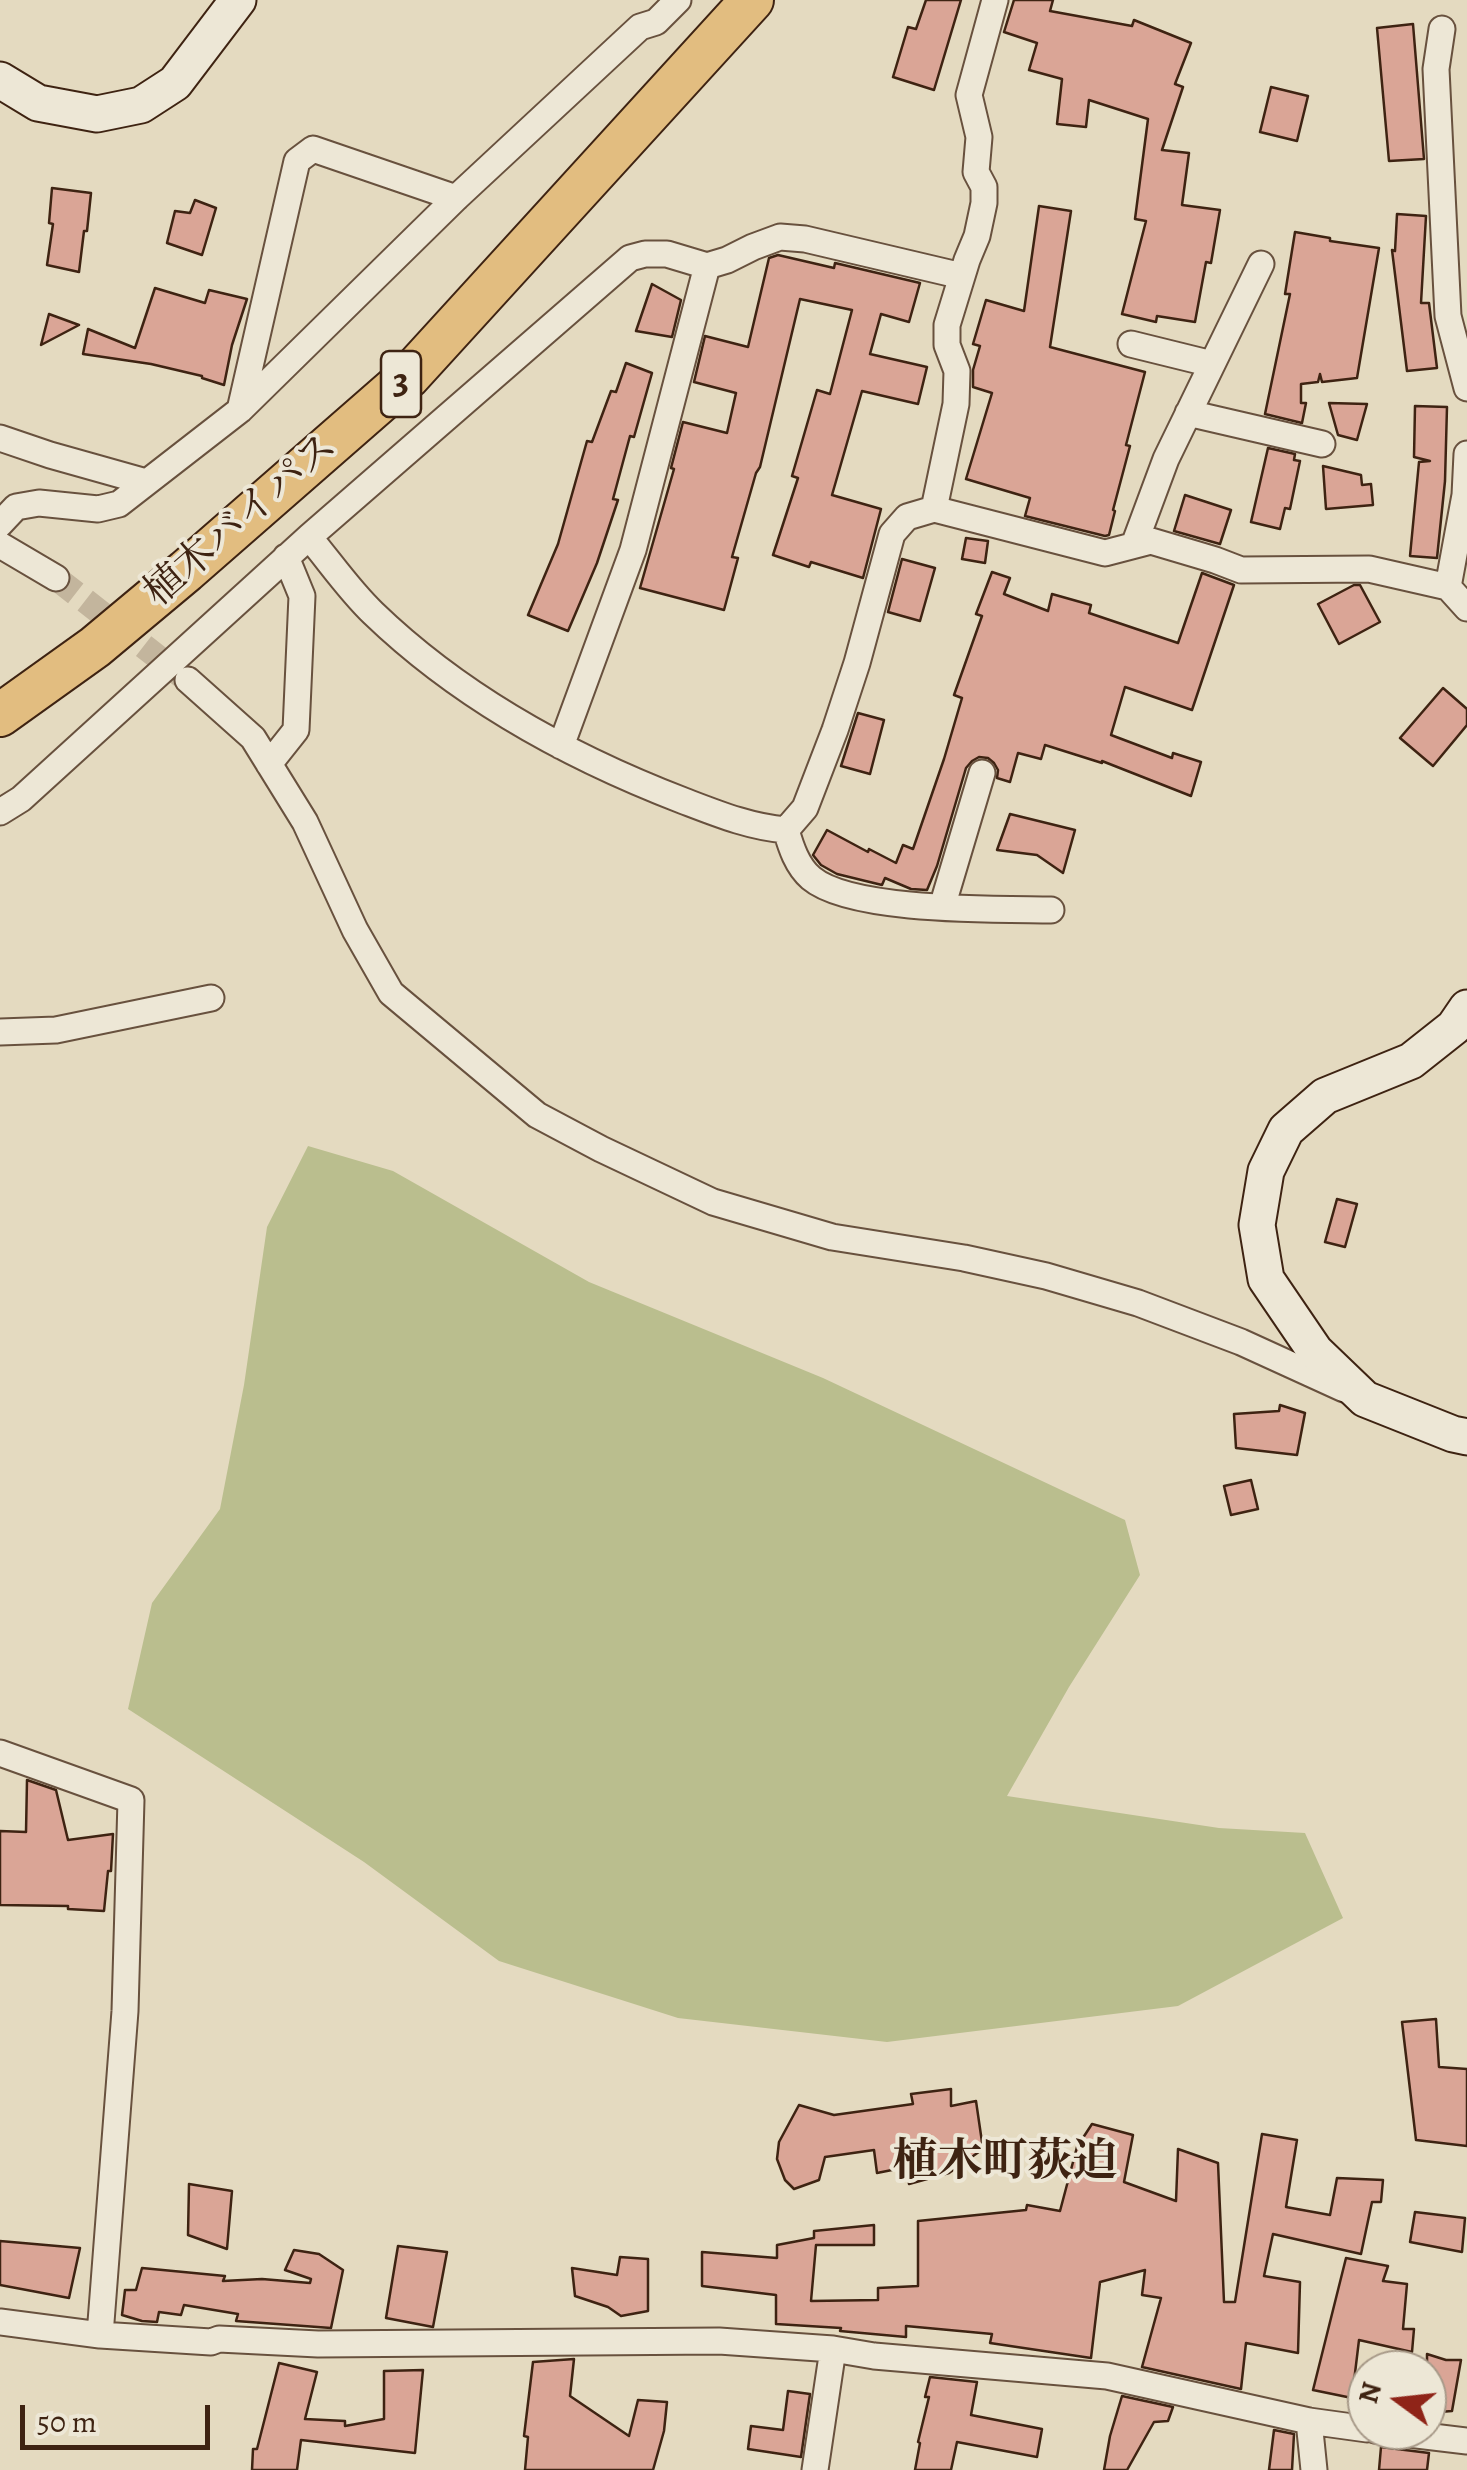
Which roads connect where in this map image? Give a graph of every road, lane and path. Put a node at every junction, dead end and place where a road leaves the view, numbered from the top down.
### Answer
1 (238, 0) edge
2 (678, 0) edge
3 (752, 0) edge
4 (995, 0) edge
5 (1442, 29) dead end
6 (0, 80) edge
7 (456, 198) junction
8 (1261, 264) dead end
9 (707, 266) junction
10 (962, 276) junction
11 (1131, 344) dead end
12 (1212, 364) junction
13 (1467, 388) edge
14 (240, 410) junction
15 (1188, 413) junction
16 (0, 438) edge
17 (1322, 444) dead end
18 (1467, 454) edge
19 (146, 482) junction
20 (934, 509) junction
21 (0, 524) edge
22 (309, 537) junction
23 (0, 545) edge
24 (1134, 545) junction
25 (286, 558) junction
26 (56, 578) tunnel mouth
27 (1448, 587) junction
28 (1467, 608) edge
29 (188, 680) tunnel mouth
30 (0, 715) edge
31 (561, 746) junction
32 (269, 764) junction
33 (982, 773) dead end
34 (0, 812) edge
35 (786, 830) junction
36 (942, 907) junction
37 (1051, 910) dead end
38 (211, 998) dead end
39 (1467, 1008) edge
40 (0, 1032) edge
41 (1365, 1399) junction
42 (1467, 1437) edge
43 (0, 1753) edge
44 (0, 2322) edge
45 (100, 2335) junction
46 (834, 2349) junction
47 (1309, 2420) junction
48 (1347, 2426) edge
49 (815, 2470) edge
50 (1314, 2470) edge

1 - 6 main road
2 - 7 street
3 - 30 highway, 植木バイパス / 3
4 - 10 street
5 - 13 street
7 - 14 street
7 - 14 street
8 - 12 street
9 - 10 street
9 - 22 street
9 - 31 street
10 - 20 street
11 - 12 street
12 - 15 street
14 - 19 street
15 - 17 street
15 - 24 street
16 - 19 street
18 - 27 street
19 - 21 street
20 - 24 street
20 - 35 street
22 - 25 street
22 - 31 street
23 - 26 street
24 - 27 street
25 - 32 street
25 - 34 street
27 - 28 street
29 - 32 street
31 - 35 street
32 - 41 street
33 - 36 street
35 - 36 street
36 - 37 street
38 - 40 street
39 - 41 main road
41 - 42 main road
43 - 45 street
44 - 45 street
45 - 46 street
46 - 47 street
46 - 49 street
47 - 48 street
47 - 50 street

